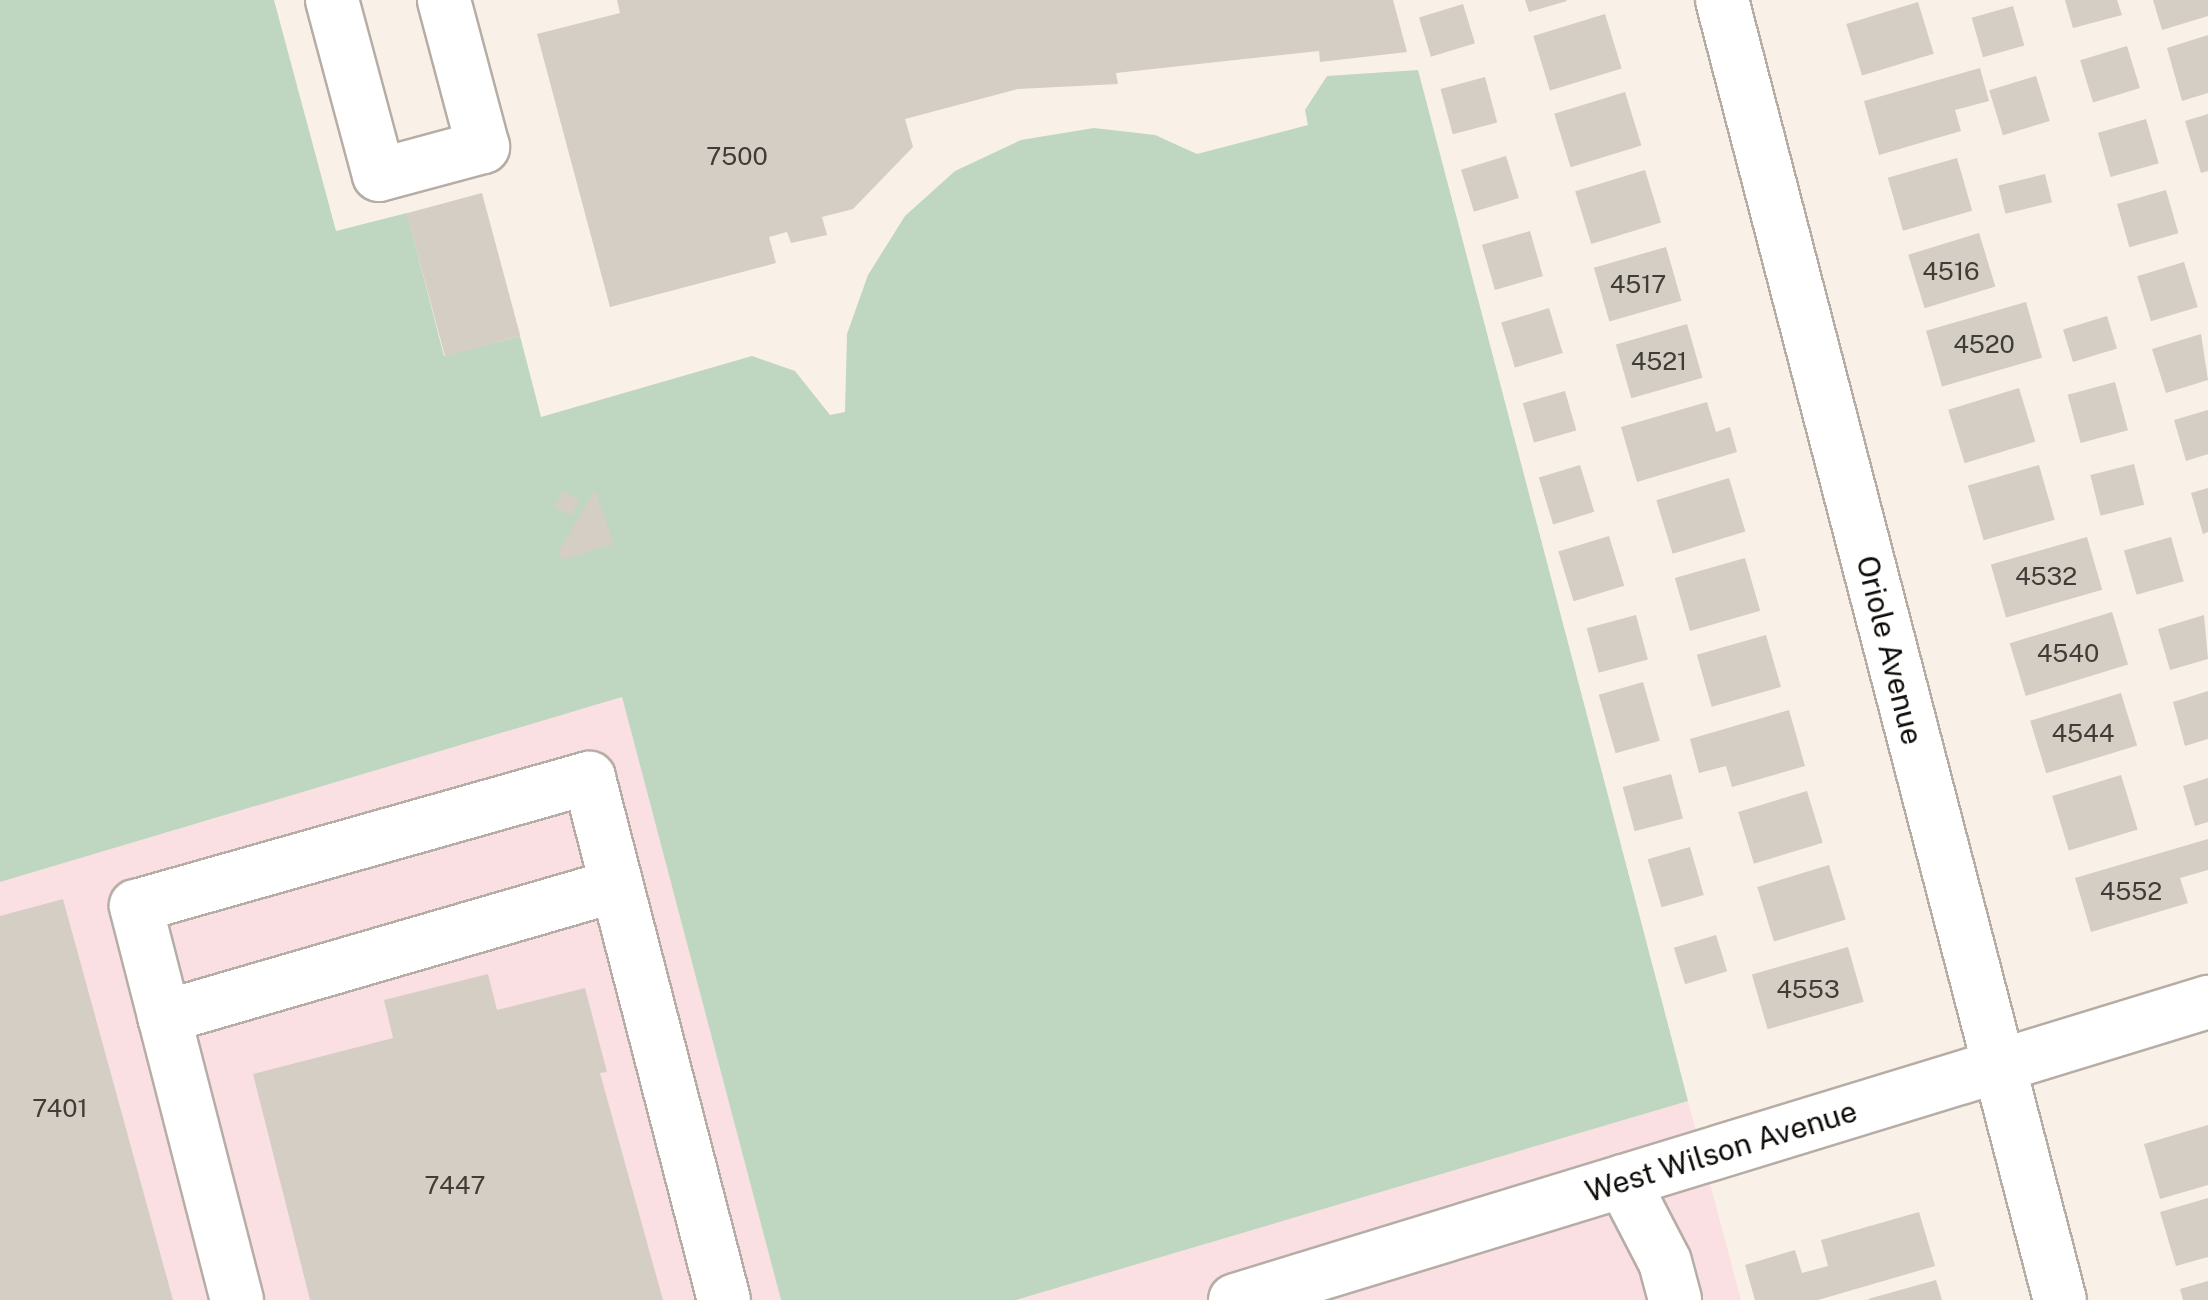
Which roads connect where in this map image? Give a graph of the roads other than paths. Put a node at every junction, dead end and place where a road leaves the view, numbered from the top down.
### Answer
1 (332, 0) edge
2 (444, 0) edge
3 (1722, 0) edge
4 (616, 886) junction
5 (2208, 1002) edge
6 (164, 1018) junction
7 (1997, 1066) junction
8 (1622, 1181) junction
9 (236, 1300) edge
10 (724, 1300) edge
11 (1235, 1300) edge
12 (1675, 1300) edge
13 (2060, 1300) edge

1 - 2 street
3 - 7 street, Oriole Avenue
4 - 6 street
4 - 6 street
4 - 10 street
5 - 7 street, West Wilson Avenue
6 - 9 street
7 - 8 street, West Wilson Avenue
7 - 13 street, Oriole Avenue
8 - 11 street, West Wilson Avenue
8 - 12 street

